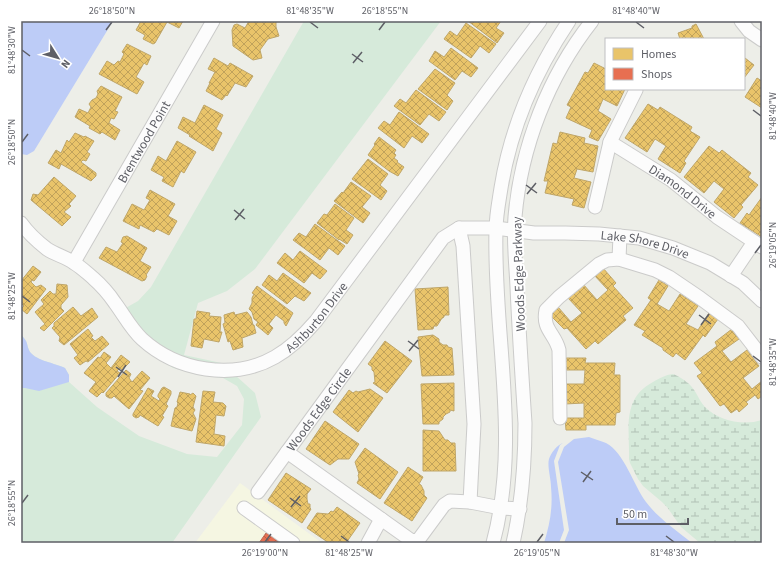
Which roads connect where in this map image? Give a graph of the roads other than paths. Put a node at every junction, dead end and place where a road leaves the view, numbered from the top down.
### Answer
1 (213, 21) edge
2 (540, 21) edge
3 (569, 21) edge
4 (592, 21) edge
5 (741, 21) edge
6 (762, 40) edge
7 (636, 90) dead end
8 (610, 142) junction
9 (595, 208) dead end
10 (21, 224) edge
11 (459, 228) junction
12 (496, 228) junction
13 (514, 230) junction
14 (620, 236) junction
15 (758, 245) edge
16 (619, 259) junction
17 (74, 262) junction
18 (731, 276) junction
19 (762, 301) edge
20 (762, 357) edge
21 (560, 418) dead end
22 (287, 452) junction
23 (258, 492) dead end
24 (470, 502) junction
25 (244, 508) dead end
26 (501, 508) junction
27 (520, 509) junction
28 (381, 519) junction
29 (419, 541) edge
30 (293, 543) edge
31 (368, 543) edge
32 (494, 543) edge
33 (513, 543) edge

1 - 17 street, Brentwood Point
2 - 17 street, Ashburton Drive
3 - 12 street, Woods Edge Parkway
4 - 13 street, Woods Edge Parkway
5 - 6 street
7 - 8 street
8 - 9 street
8 - 15 street, Diamond Drive
10 - 17 street, Ashburton Drive
11 - 12 street
11 - 22 street, Woods Edge Circle
11 - 24 street
12 - 13 street
12 - 26 street, Woods Edge Parkway
13 - 14 street, Lake Shore Drive
13 - 27 street, Woods Edge Parkway
14 - 16 street
14 - 18 street, Lake Shore Drive
15 - 18 street, Diamond Drive
16 - 20 street
16 - 21 street
18 - 19 street, Lake Shore Drive
22 - 23 street
22 - 28 street, Woods Edge Circle
24 - 26 street, Woods Edge Circle
24 - 29 street, Woods Edge Circle
25 - 30 street
26 - 27 street, Woods Edge Circle
26 - 32 street, Woods Edge Parkway
27 - 33 street, Woods Edge Parkway
28 - 29 street, Woods Edge Circle
28 - 31 street

